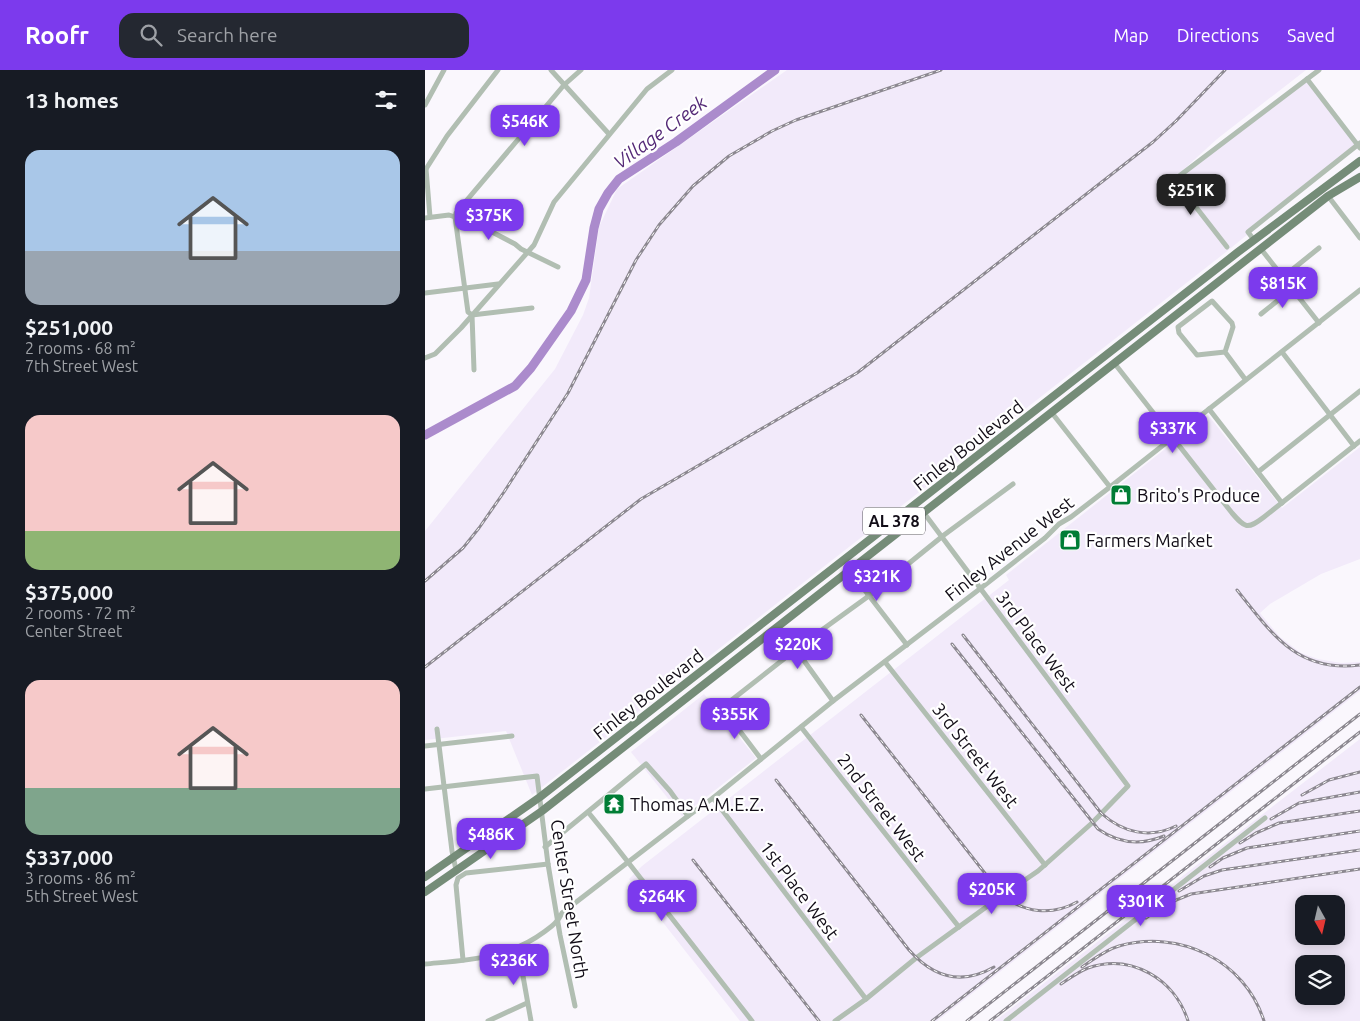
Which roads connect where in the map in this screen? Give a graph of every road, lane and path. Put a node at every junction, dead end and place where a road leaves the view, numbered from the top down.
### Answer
1 (444, 70) edge
2 (498, 70) edge
3 (551, 70) edge
4 (581, 70) edge
5 (672, 70) edge
6 (1319, 70) edge
7 (1307, 79) junction
8 (564, 85) junction
9 (425, 105) edge
10 (609, 134) junction
11 (1359, 145) edge
12 (1360, 161) edge
13 (425, 169) edge
14 (1360, 177) edge
15 (1178, 178) junction
16 (1170, 184) dead end
17 (1322, 189) junction
18 (1328, 196) junction
19 (428, 217) edge
20 (455, 217) junction
21 (1360, 238) edge
22 (1254, 240) junction
23 (1227, 247) dead end
24 (1319, 248) dead end
25 (1261, 249) junction
26 (528, 252) junction
27 (558, 267) dead end
28 (1283, 277) junction
29 (498, 284) junction
30 (464, 289) junction
31 (1292, 289) junction
32 (1360, 290) edge
33 (425, 293) edge
34 (532, 308) dead end
35 (1261, 314) dead end
36 (472, 315) junction
37 (1319, 323) junction
38 (1225, 352) junction
39 (1282, 352) junction
40 (1108, 354) junction
41 (425, 358) edge
42 (1115, 364) junction
43 (474, 370) dead end
44 (1245, 380) junction
45 (1360, 391) edge
46 (1044, 404) junction
47 (1209, 409) junction
48 (1052, 413) junction
49 (1331, 414) junction
50 (1173, 438) junction
51 (1360, 441) edge
52 (991, 445) junction
53 (1354, 446) junction
54 (1000, 453) junction
55 (1258, 472) junction
56 (1013, 484) dead end
57 (1110, 487) junction
58 (916, 503) junction
59 (1282, 503) junction
60 (924, 513) junction
61 (942, 537) junction
62 (843, 561) junction
63 (850, 571) junction
64 (981, 588) junction
65 (869, 595) junction
66 (769, 618) junction
67 (777, 628) junction
68 (907, 644) junction
69 (797, 650) junction
70 (885, 662) junction
71 (833, 701) junction
72 (801, 727) junction
73 (437, 728) dead end
74 (622, 733) junction
75 (512, 736) dead end
76 (629, 742) junction
77 (439, 745) junction
78 (425, 746) edge
79 (761, 759) junction
80 (445, 788) junction
81 (425, 789) edge
82 (540, 797) junction
83 (713, 798) junction
84 (542, 811) junction
85 (587, 812) junction
86 (688, 816) junction
87 (1265, 818) dead end
88 (545, 846) junction
89 (453, 856) junction
90 (628, 862) junction
91 (548, 864) junction
92 (1045, 865) junction
93 (456, 870) junction
94 (425, 877) edge
95 (425, 892) edge
96 (559, 921) junction
97 (959, 927) junction
98 (518, 948) junction
99 (463, 960) junction
100 (425, 964) edge
101 (865, 999) junction
102 (527, 1003) junction
103 (575, 1006) dead end
104 (488, 1021) edge
105 (531, 1021) edge
106 (752, 1021) edge
107 (835, 1021) edge
108 (1005, 1021) edge

1 - 9 street
2 - 13 street
3 - 8 street
4 - 8 street
5 - 10 street
6 - 7 street
7 - 11 street
7 - 15 street
8 - 10 street
8 - 20 street
10 - 26 street
11 - 22 street
12 - 17 main road, Finley Boulevard / AL 378
13 - 19 street
14 - 18 main road, Finley Boulevard / AL 378
15 - 16 street
15 - 23 street
17 - 18 main road
17 - 22 main road, Finley Boulevard / AL 378
18 - 21 street
18 - 25 main road, Finley Boulevard / AL 378
19 - 20 street
20 - 26 street
20 - 30 street
22 - 25 main road
22 - 40 main road, Finley Boulevard / AL 378
24 - 28 street
25 - 28 street
25 - 42 main road, Finley Boulevard / AL 378
26 - 27 street
26 - 29 street
28 - 31 street
29 - 30 street
29 - 36 street
30 - 33 street
30 - 36 street
31 - 35 street
31 - 37 street
32 - 37 street, Finley Avenue West
34 - 36 street
36 - 41 street
36 - 43 street
37 - 39 street, Finley Avenue West
38 - 38 street
38 - 44 street
39 - 44 street, Finley Avenue West
39 - 49 street
40 - 42 main road
40 - 46 main road, Finley Boulevard / AL 378
42 - 48 main road, Finley Boulevard / AL 378
42 - 50 street
44 - 47 street, Finley Avenue West
45 - 49 street
46 - 48 main road
46 - 52 main road, Finley Boulevard / AL 378
47 - 50 street, Finley Avenue West
47 - 55 street
48 - 54 main road, Finley Boulevard / AL 378
48 - 57 street
49 - 53 street
49 - 55 street
50 - 57 street, Finley Avenue West
50 - 59 street
51 - 53 street
52 - 54 main road
52 - 58 main road, Finley Boulevard / AL 378
53 - 59 street
54 - 60 main road, Finley Boulevard / AL 378
55 - 59 street
56 - 61 street
57 - 64 street, Finley Avenue West
58 - 60 main road
58 - 62 main road, Finley Boulevard / AL 378
60 - 61 street, 3rd Place West
60 - 63 main road, Finley Boulevard / AL 378
61 - 64 street, 3rd Place West
61 - 65 street
62 - 63 main road
62 - 66 main road, Finley Boulevard / AL 378
63 - 65 street
63 - 67 main road, Finley Boulevard / AL 378
64 - 68 street, Finley Avenue West
64 - 92 street, 3rd Place West
65 - 68 street
65 - 69 street
66 - 67 main road
66 - 74 main road, Finley Boulevard / AL 378
67 - 69 street
67 - 76 main road, Finley Boulevard / AL 378
68 - 70 street, Finley Avenue West
69 - 71 street
69 - 79 street
70 - 71 street, Finley Avenue West
70 - 92 street, 3rd Street West
71 - 72 street, Finley Avenue West
72 - 79 street, Finley Avenue West
72 - 97 street, 2nd Street West
73 - 77 street
74 - 76 main road
74 - 82 main road, Finley Boulevard / AL 378
75 - 77 street
76 - 84 main road, Finley Boulevard / AL 378
77 - 78 street
77 - 80 street
79 - 83 street, Finley Avenue West
80 - 81 street
80 - 82 street, Center Street North
80 - 89 street
82 - 84 street, Center Street North
82 - 89 main road, Finley Boulevard / AL 378
83 - 86 street, Finley Avenue West
83 - 101 street, 1st Place West
84 - 88 street, Center Street North
84 - 93 main road, Finley Boulevard / AL 378
85 - 86 street
85 - 88 street
85 - 90 street
86 - 90 street, Finley Avenue West
87 - 108 street
88 - 91 street, Center Street North
89 - 93 street
89 - 94 main road, Finley Boulevard / AL 378
90 - 96 street, Finley Avenue West
90 - 106 street
91 - 96 street, Center Street North
91 - 99 street
92 - 97 street
93 - 95 main road, Finley Boulevard / AL 378
96 - 98 street, Finley Avenue West
96 - 103 street, Center Street North
97 - 101 street
98 - 99 street, Finley Avenue West
98 - 102 street
99 - 100 street, Finley Avenue West
101 - 107 street
102 - 104 street
102 - 105 street

